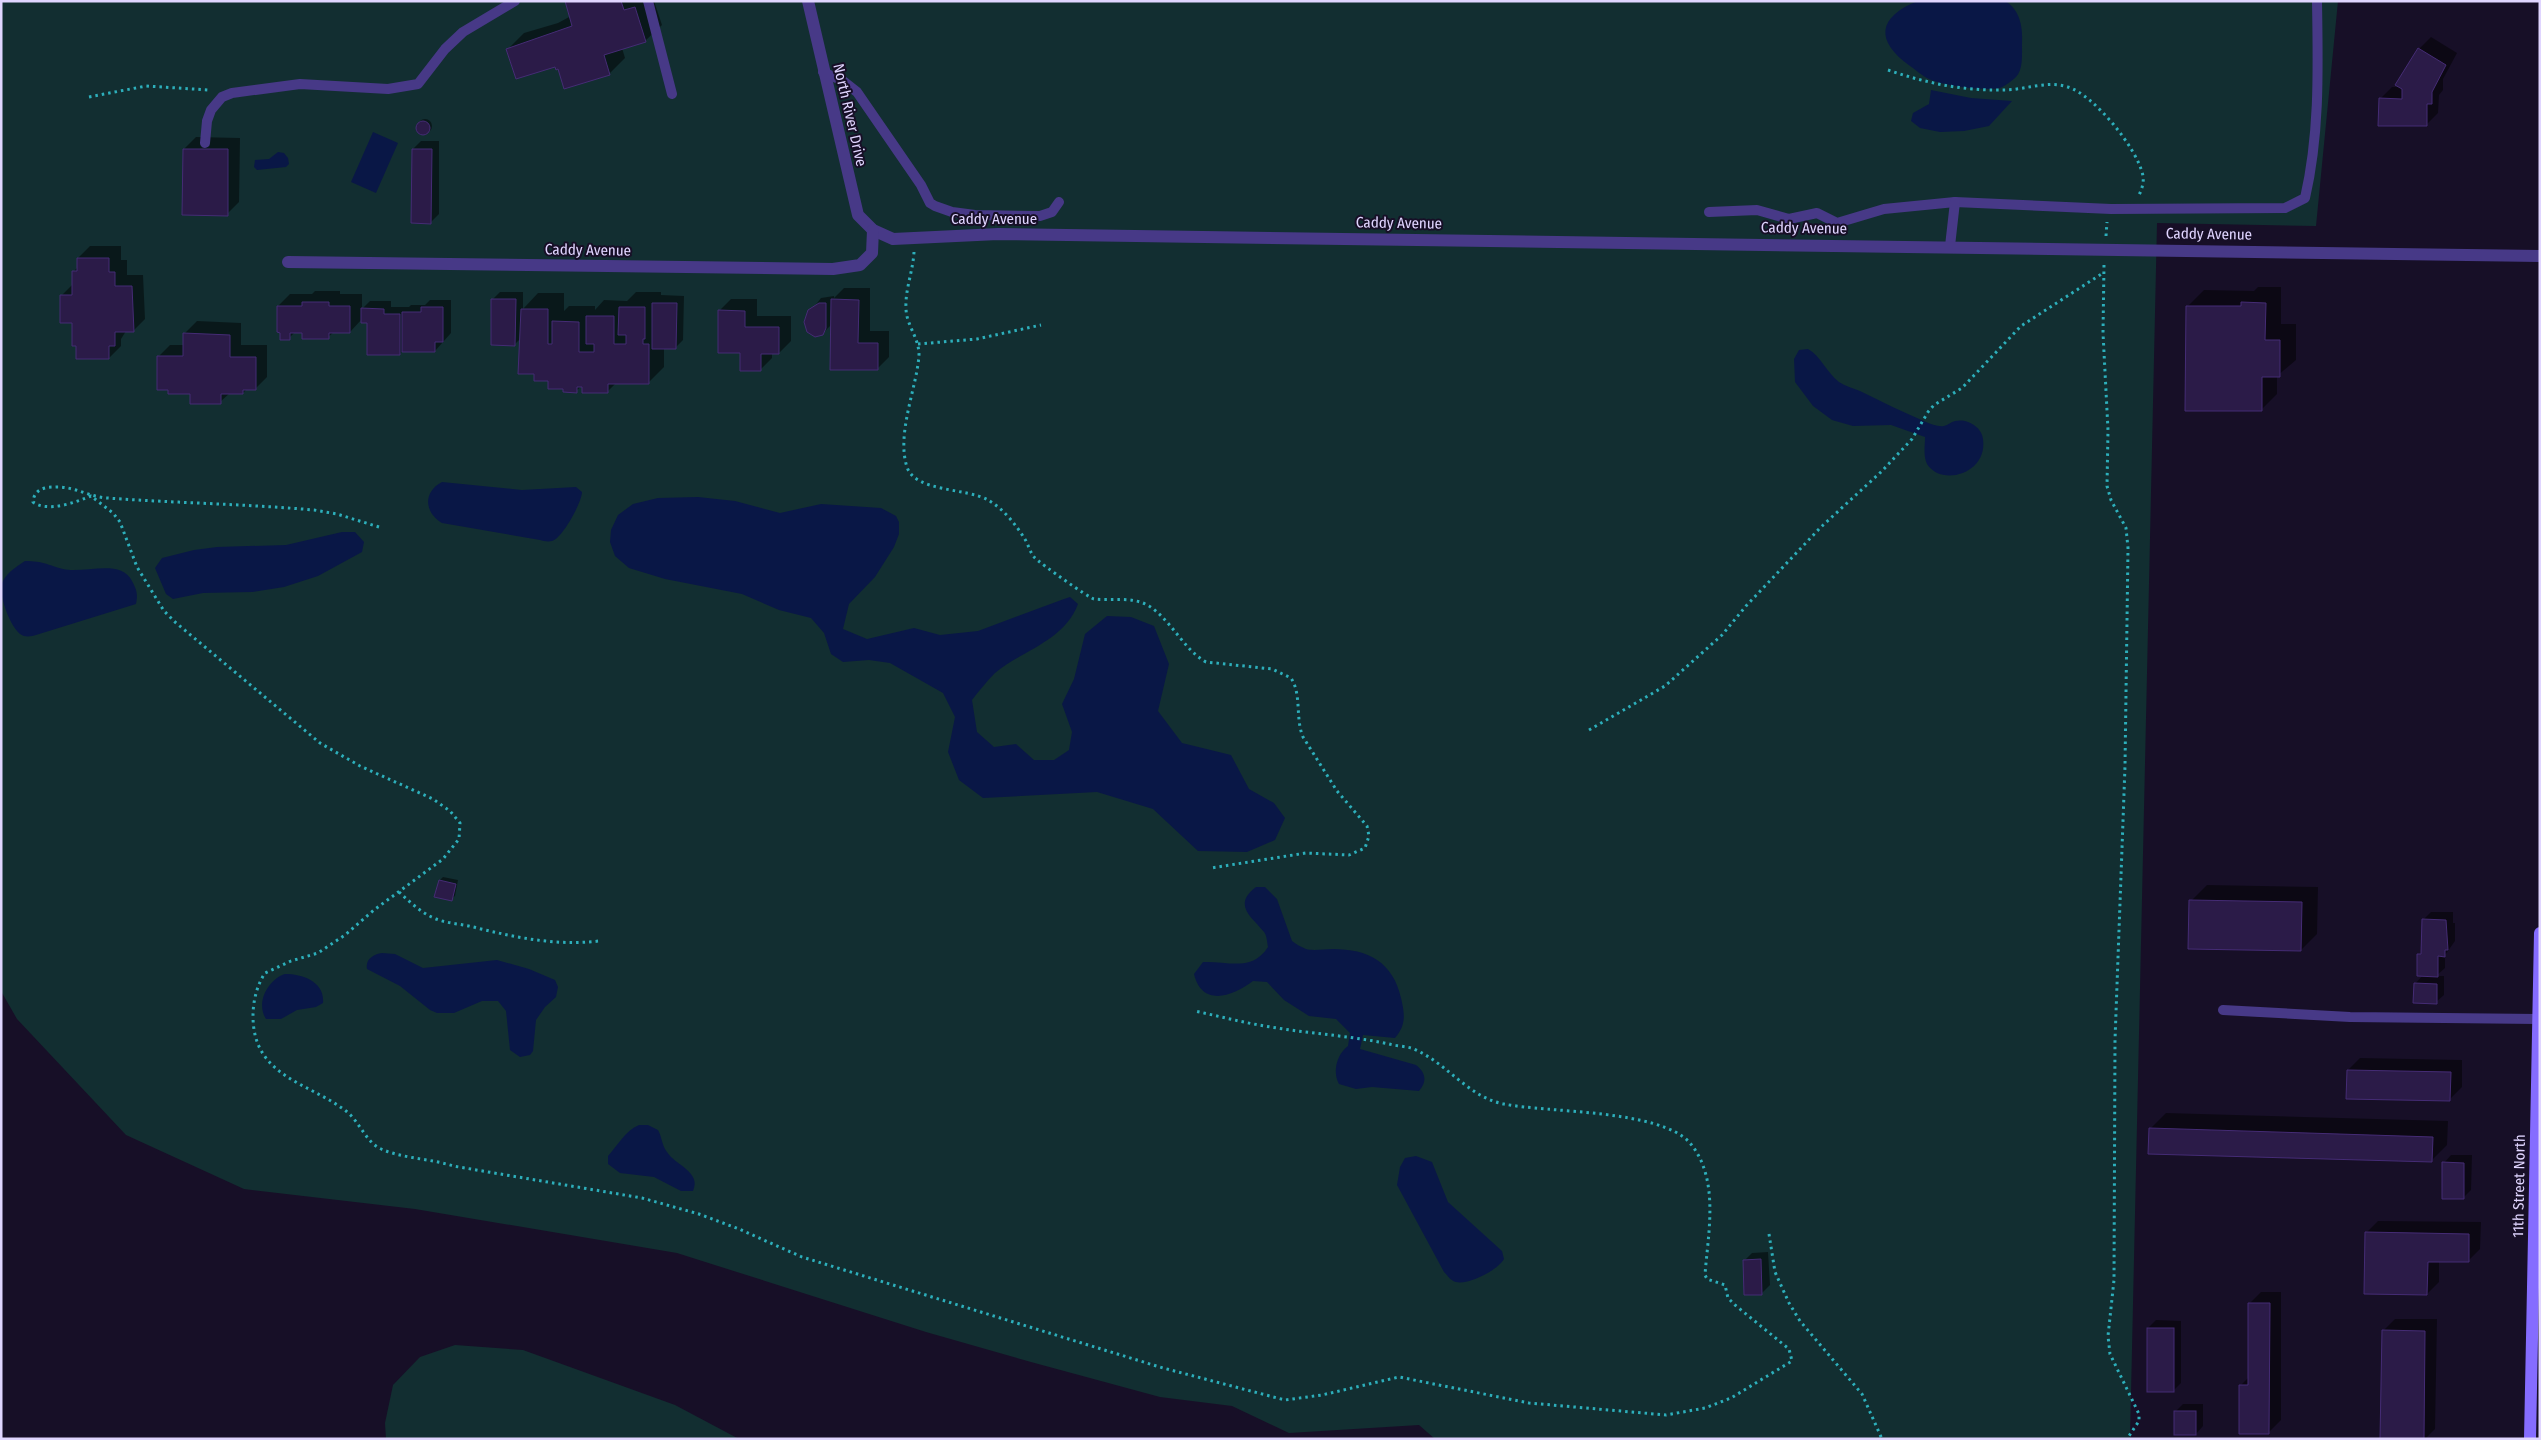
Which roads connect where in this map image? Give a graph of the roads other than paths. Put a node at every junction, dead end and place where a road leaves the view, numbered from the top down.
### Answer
1 (515, 1) edge
2 (648, 1) edge
3 (808, 1) edge
4 (2317, 1) edge
5 (823, 72) junction
6 (672, 94) dead end
7 (206, 143) dead end
8 (1059, 202) dead end
9 (1955, 202) junction
10 (1709, 212) dead end
11 (873, 230) junction
12 (1950, 246) junction
13 (2540, 256) edge
14 (288, 262) dead end
15 (2540, 933) edge
16 (2223, 1010) dead end
17 (2538, 1020) junction
18 (2535, 1414) edge
19 (2530, 1439) edge

1 - 7 lane
2 - 6 lane
3 - 5 street, North River Drive
4 - 9 lane
5 - 8 lane
5 - 11 street, North River Drive
9 - 10 lane
9 - 12 lane
11 - 12 street, Caddy Avenue
11 - 14 street, Caddy Avenue
12 - 13 street, Caddy Avenue
15 - 17 street, 11th Street North
16 - 17 lane
17 - 18 street, 11th Street North
18 - 19 street, 11th Street North

